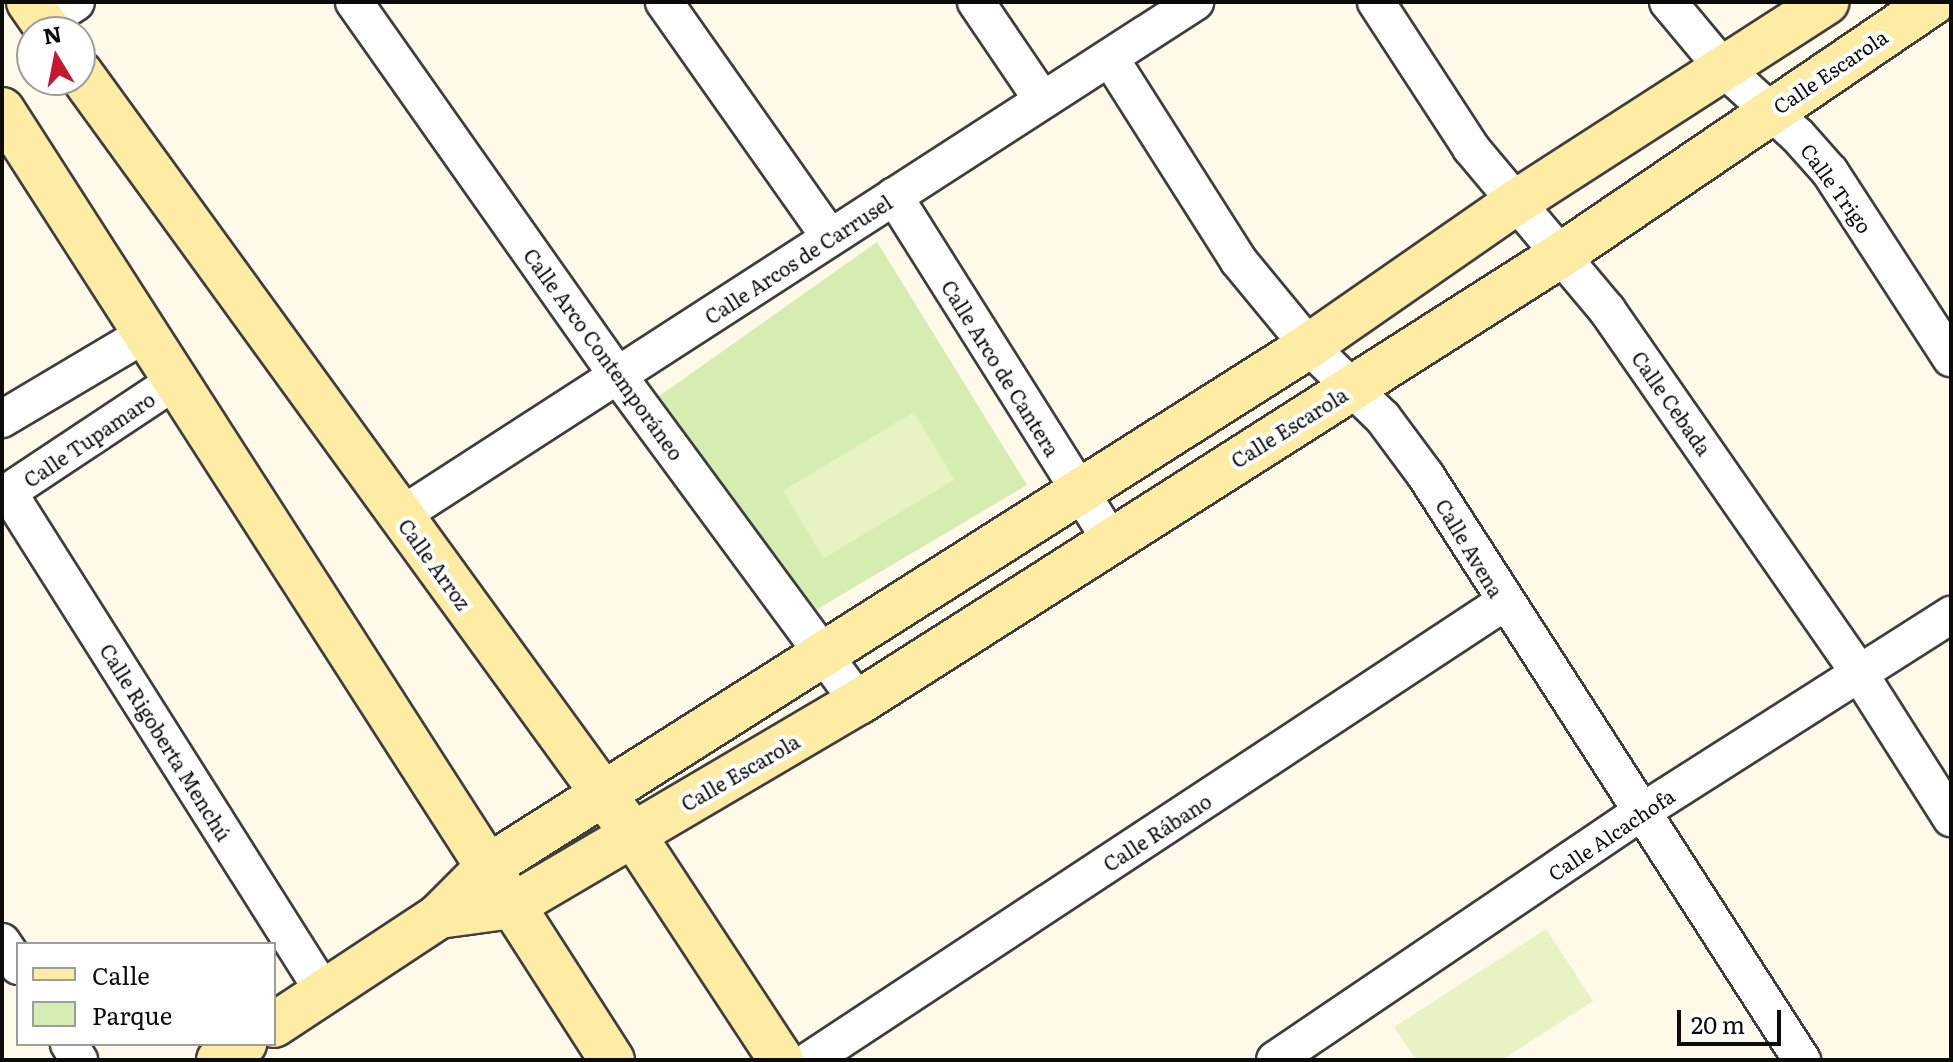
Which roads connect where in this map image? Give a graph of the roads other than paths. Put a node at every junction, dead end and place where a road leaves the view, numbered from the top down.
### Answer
1 (354, 2) edge
2 (664, 2) edge
3 (976, 2) edge
4 (1195, 2) edge
5 (1376, 2) edge
6 (1668, 2) edge
7 (1826, 2) edge
8 (1933, 2) edge
9 (1110, 58) junction
10 (1724, 69) junction
11 (96, 95) edge
12 (1041, 98) junction
13 (2, 110) edge
14 (1770, 110) junction
15 (894, 196) junction
16 (1513, 204) junction
17 (830, 237) junction
18 (1561, 255) junction
19 (145, 334) junction
20 (1946, 340) edge
21 (1309, 346) junction
22 (619, 377) junction
23 (175, 381) junction
24 (1352, 388) junction
25 (2, 419) edge
26 (1079, 493) junction
27 (5, 494) edge
28 (400, 516) junction
29 (1111, 540) junction
30 (1503, 603) junction
31 (1951, 615) edge
32 (824, 655) junction
33 (1859, 673) junction
34 (859, 702) junction
35 (605, 795) junction
36 (1640, 813) junction
37 (1951, 818) edge
38 (634, 836) junction
39 (488, 867) junction
40 (512, 906) junction
41 (439, 916) junction
42 (2, 942) edge
43 (16, 963) edge
44 (324, 992) junction
45 (276, 1024) edge
46 (241, 1046) edge
47 (219, 1060) edge
48 (612, 1060) edge
49 (781, 1060) edge
50 (810, 1060) edge
51 (1275, 1060) edge
52 (1802, 1060) edge

1 - 22 street, Calle Arco Contemporáneo
2 - 17 street
3 - 12 street
4 - 9 street, Calle Arcos de Carrusel
5 - 16 street, Calle Cebada
6 - 10 street, Calle Trigo
7 - 10 main road
8 - 14 main road, Calle Escarola
9 - 12 street, Calle Arcos de Carrusel
9 - 21 street, Calle Avena
10 - 14 street, Calle Trigo
10 - 16 main road
11 - 28 main road, Calle Arroz
12 - 15 street, Calle Arcos de Carrusel
13 - 19 main road
14 - 18 main road, Calle Escarola
14 - 20 street, Calle Trigo
15 - 17 street, Calle Arcos de Carrusel
15 - 26 street, Calle Arco de Cantera
16 - 18 street, Calle Cebada
16 - 21 main road
17 - 22 street, Calle Arcos de Carrusel
18 - 24 main road, Calle Escarola
18 - 33 street, Calle Cebada
19 - 23 main road
19 - 25 street
21 - 24 street, Calle Avena
21 - 26 main road
22 - 28 street, Calle Arcos de Carrusel
22 - 32 street, Calle Arco Contemporáneo
23 - 27 street, Calle Tupamaro
23 - 39 main road
24 - 29 main road, Calle Escarola
24 - 30 street, Calle Avena
26 - 29 street, Calle Arco de Cantera
26 - 32 main road
27 - 44 street, Calle Rigoberta Menchú
28 - 35 main road, Calle Arroz
29 - 34 main road, Calle Escarola
30 - 36 street, Calle Avena
30 - 50 street, Calle Rábano
31 - 33 street, Calle Alcachofa
32 - 34 street, Calle Arco Contemporáneo
32 - 35 main road
33 - 36 street, Calle Alcachofa
33 - 37 street, Calle Cebada
34 - 38 main road, Calle Escarola
35 - 38 main road, Calle Arroz
35 - 39 main road
36 - 51 street, Calle Alcachofa
36 - 52 street, Calle Avena
38 - 40 main road, Calle Escarola
38 - 49 main road, Calle Arroz
39 - 40 main road
39 - 41 main road
40 - 41 main road
40 - 48 main road
41 - 44 main road
42 - 43 street
44 - 45 main road
46 - 47 main road

